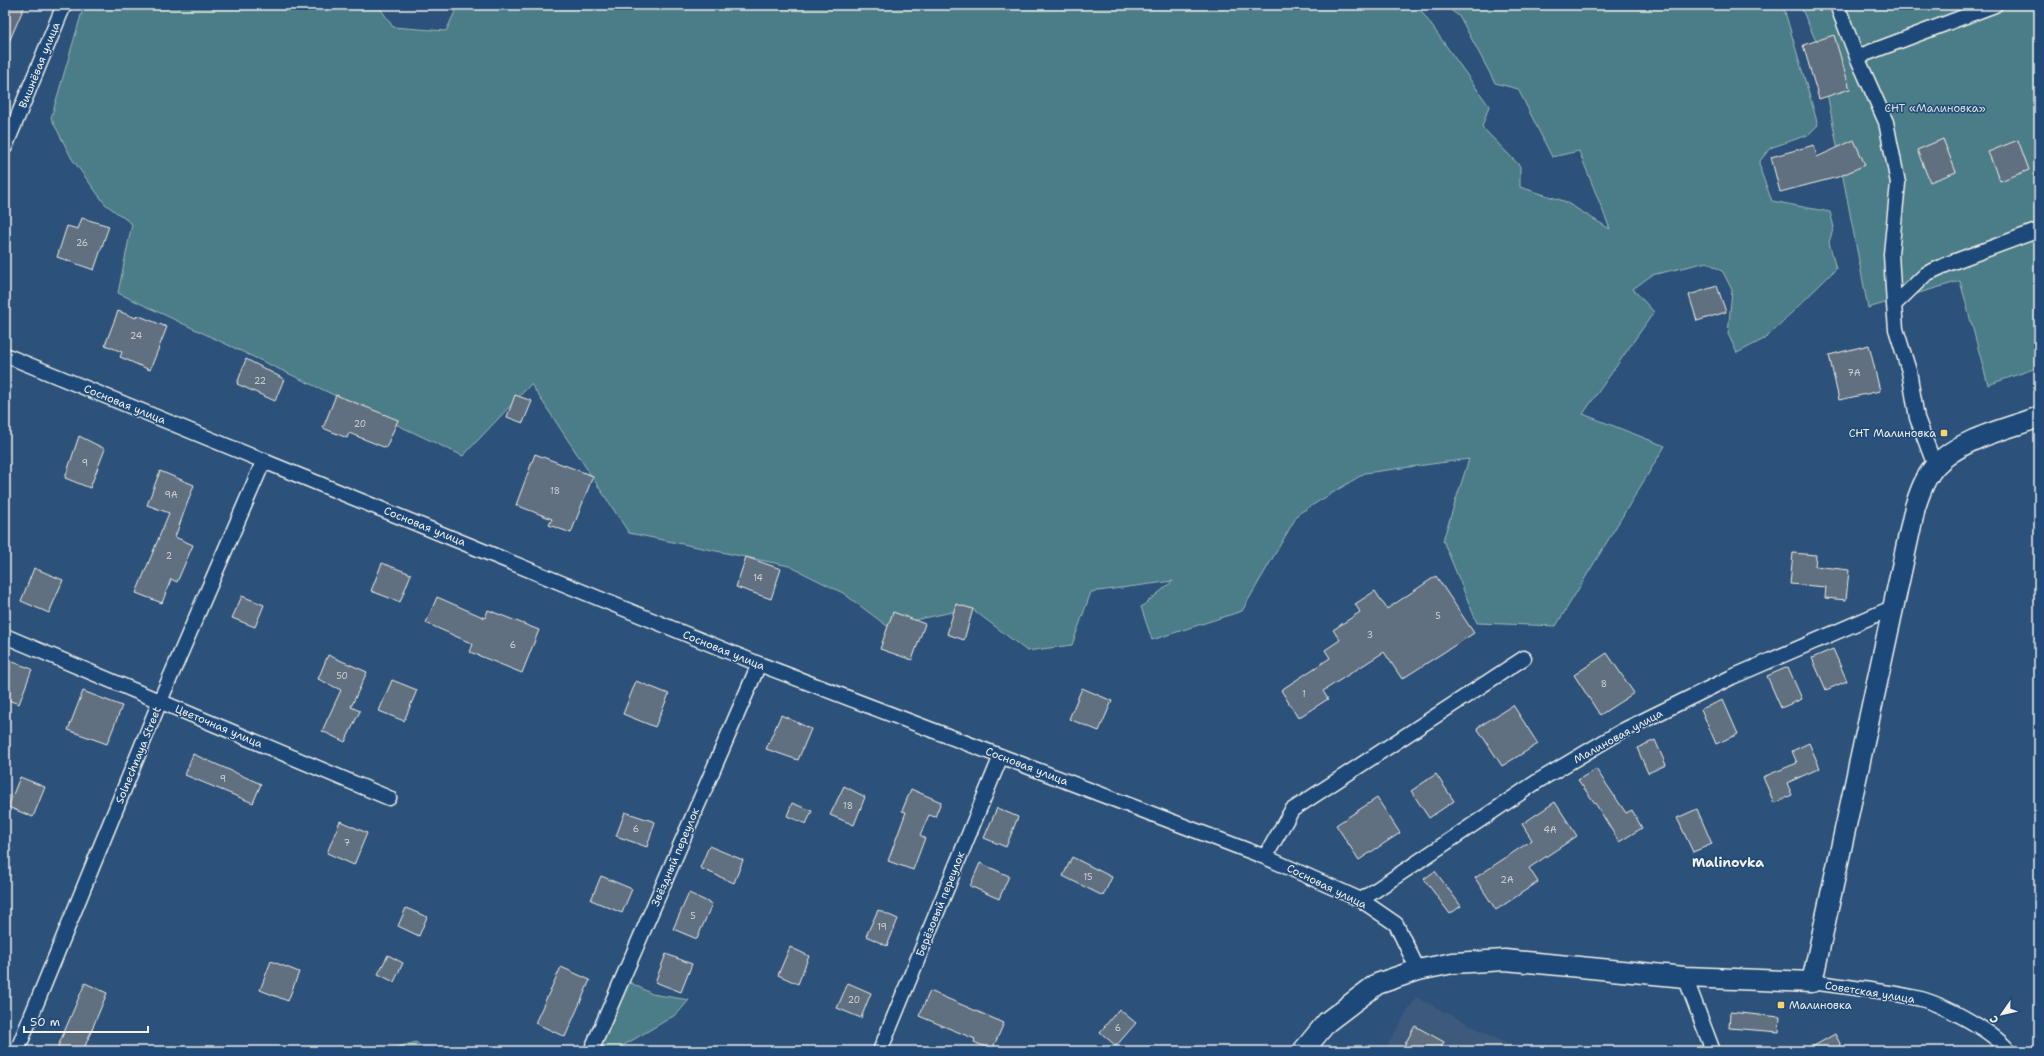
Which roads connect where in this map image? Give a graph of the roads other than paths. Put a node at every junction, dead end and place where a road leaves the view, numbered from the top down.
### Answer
1 (64, 5) edge
2 (1837, 5) edge
3 (1995, 5) edge
4 (1857, 57) junction
5 (5, 147) edge
6 (2039, 230) edge
7 (1894, 305) junction
8 (5, 355) edge
9 (2039, 417) edge
10 (264, 460) junction
11 (1935, 466) junction
12 (1894, 607) junction
13 (5, 636) edge
14 (1524, 658) dead end
15 (758, 664) junction
16 (160, 701) junction
17 (1001, 756) junction
18 (389, 798) dead end
19 (1265, 857) junction
20 (1360, 900) junction
21 (1418, 970) junction
22 (1685, 977) junction
23 (1812, 982) junction
24 (17, 1051) edge
25 (591, 1051) edge
26 (880, 1051) edge
27 (1304, 1051) edge
28 (1714, 1051) edge
29 (2010, 1051) edge

1 - 5 street, Вишнёвая улица
2 - 4 street
3 - 4 street
4 - 7 street
6 - 7 street
7 - 11 street
8 - 10 street, Сосновая улица
9 - 11 street
10 - 15 street, Сосновая улица
10 - 16 street, Solnechnaya Street
11 - 12 street
12 - 20 street, Малиновая улица
12 - 23 street
13 - 16 street, Цветочная улица
14 - 19 street
15 - 17 street, Сосновая улица
15 - 25 street, Звёздный переулок
16 - 18 street, Цветочная улица
16 - 24 street, Solnechnaya Street
17 - 19 street, Сосновая улица
17 - 26 street, Берёзовый переулок
19 - 20 street, Сосновая улица
20 - 21 street, Сосновая улица
21 - 22 street
21 - 27 street
22 - 23 street
22 - 28 street
23 - 29 street, Советская улица

